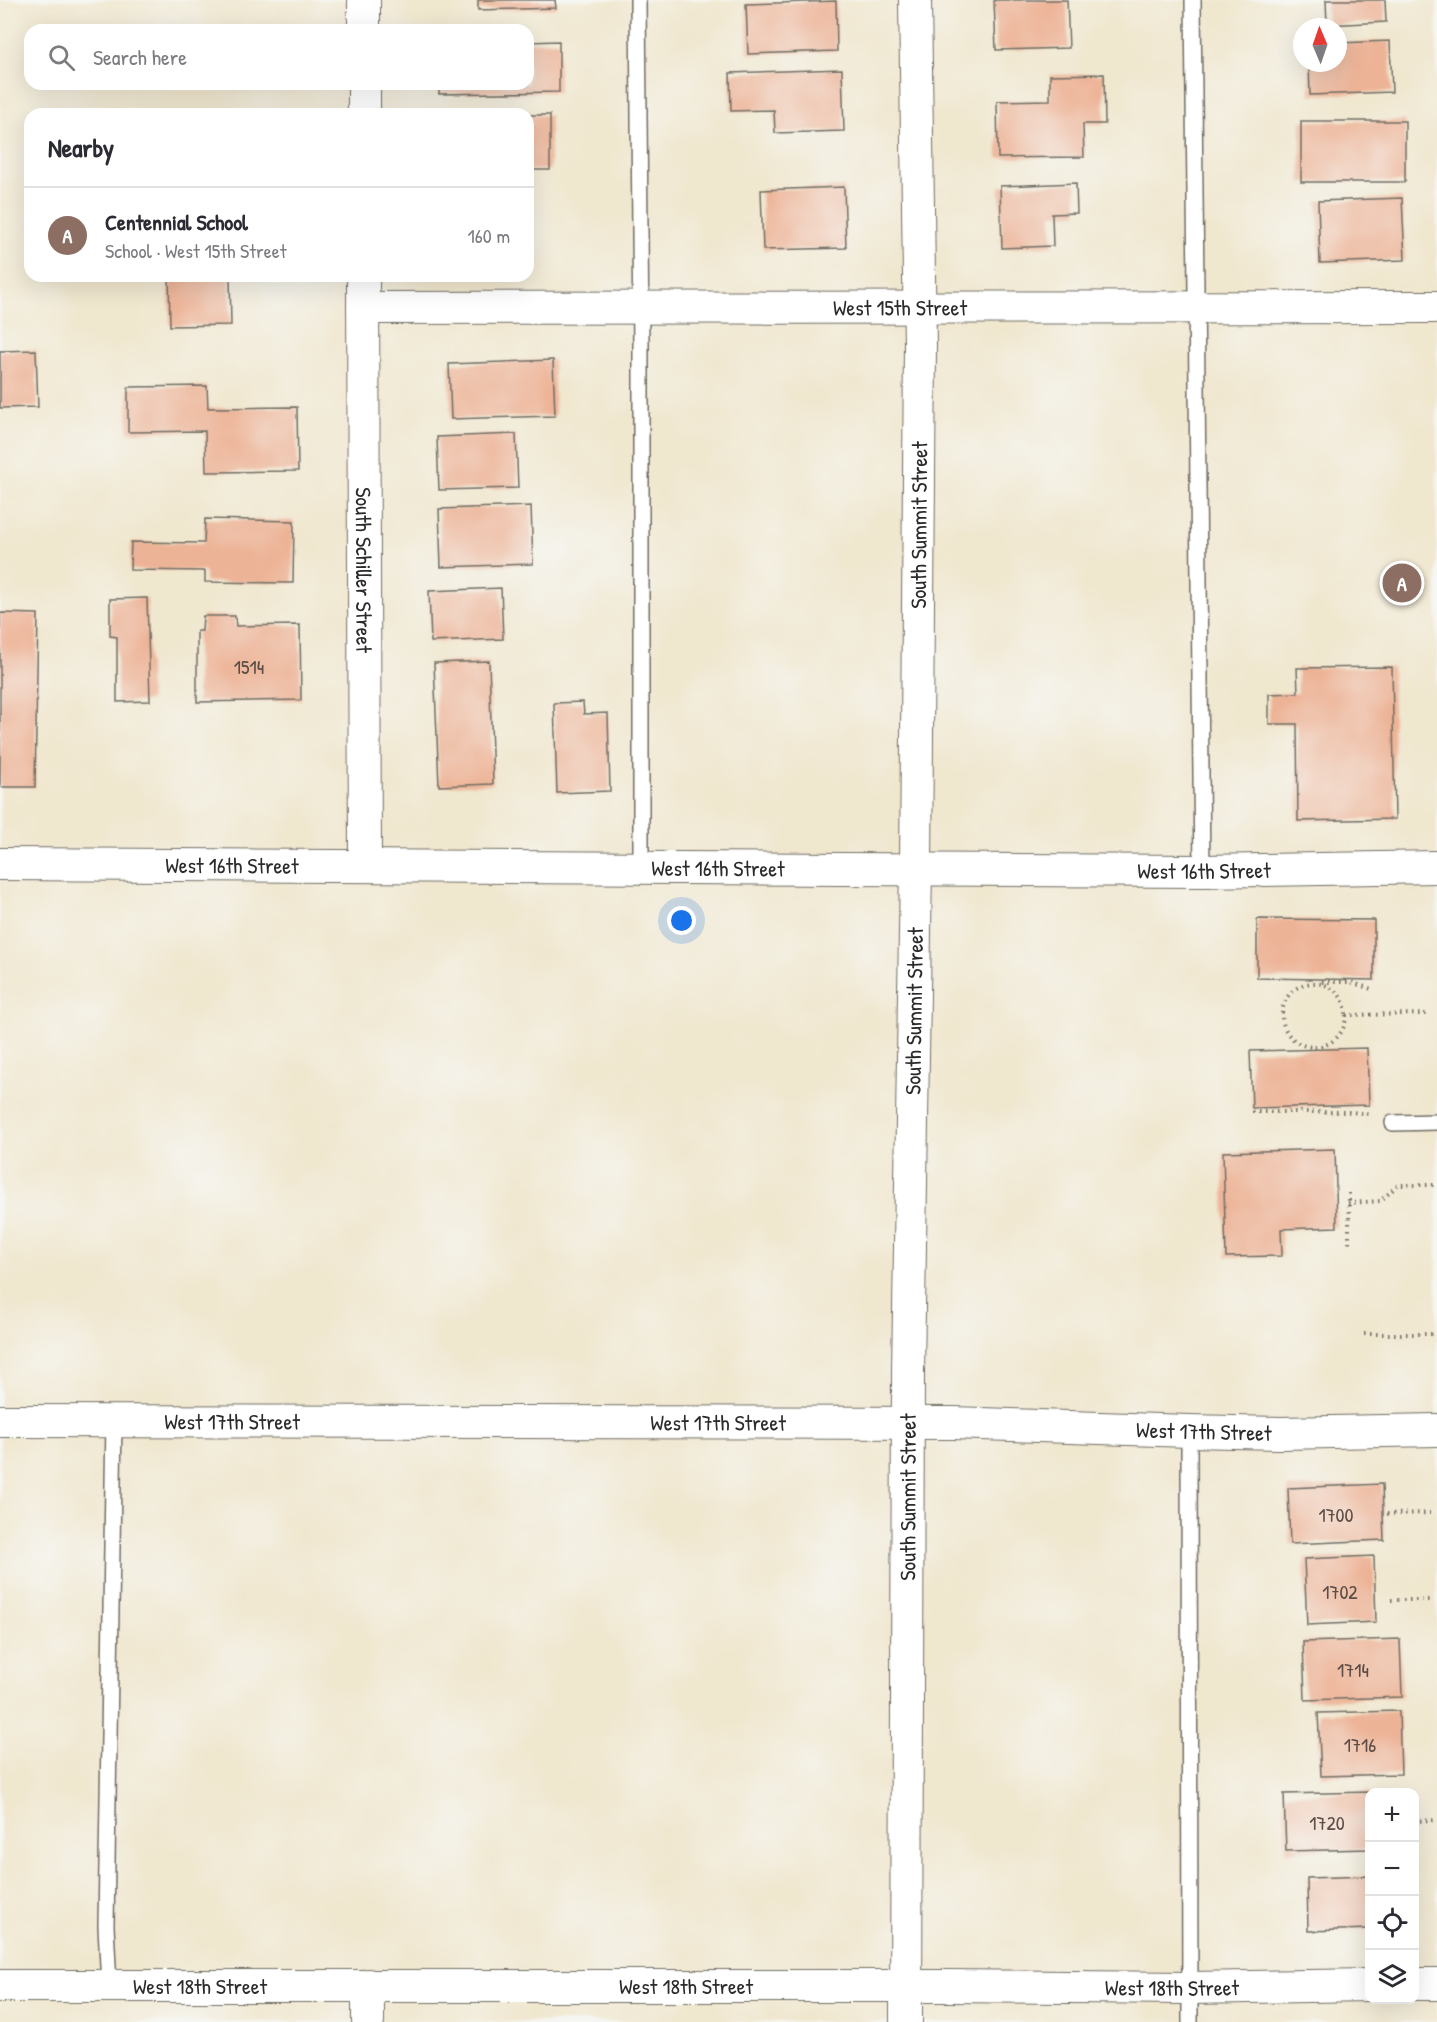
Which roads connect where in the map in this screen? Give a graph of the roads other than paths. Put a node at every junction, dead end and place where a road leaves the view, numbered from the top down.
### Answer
1 (364, 0) edge
2 (639, 0) edge
3 (915, 0) edge
4 (1193, 0) edge
5 (364, 24) edge
6 (364, 90) edge
7 (364, 108) edge
8 (363, 282) edge
9 (918, 306) junction
10 (641, 307) junction
11 (1197, 307) junction
12 (1437, 307) edge
13 (363, 308) junction
14 (0, 864) edge
15 (365, 864) junction
16 (641, 867) junction
17 (1437, 867) edge
18 (916, 868) junction
19 (1202, 871) junction
20 (1393, 1122) road end
21 (1437, 1122) edge
22 (0, 1421) edge
23 (114, 1421) junction
24 (908, 1423) junction
25 (1437, 1430) edge
26 (1189, 1431) junction
27 (1419, 1984) edge
28 (1437, 1984) edge
29 (1365, 1985) edge
30 (0, 1986) edge
31 (109, 1986) junction
32 (368, 1986) junction
33 (906, 1986) junction
34 (1190, 1988) junction
35 (368, 2022) edge
36 (906, 2022) edge
37 (1190, 2022) edge

1 - 5 street
2 - 10 lane
3 - 9 street, South Summit Street
4 - 11 lane
6 - 7 street
8 - 13 street, South Schiller Street
9 - 10 street, West 15th Street
9 - 11 street, West 15th Street
9 - 18 street, South Summit Street
10 - 13 street, West 15th Street
10 - 16 lane
11 - 12 street, West 15th Street
11 - 19 lane
13 - 15 street, South Schiller Street
14 - 15 street, West 16th Street
15 - 16 street, West 16th Street
16 - 18 street, West 16th Street
17 - 19 street, West 16th Street
18 - 19 street, West 16th Street
18 - 24 street, South Summit Street
20 - 21 lane
22 - 23 street, West 17th Street
23 - 24 street, West 17th Street
23 - 31 lane
24 - 26 street, West 17th Street
24 - 33 street, South Summit Street
25 - 26 street, West 17th Street
26 - 34 lane
27 - 28 street
29 - 34 street, West 18th Street
30 - 31 street, West 18th Street
31 - 32 street, West 18th Street
32 - 33 street, West 18th Street
32 - 35 street
33 - 34 street, West 18th Street
33 - 36 street, South Summit Street
34 - 37 lane

